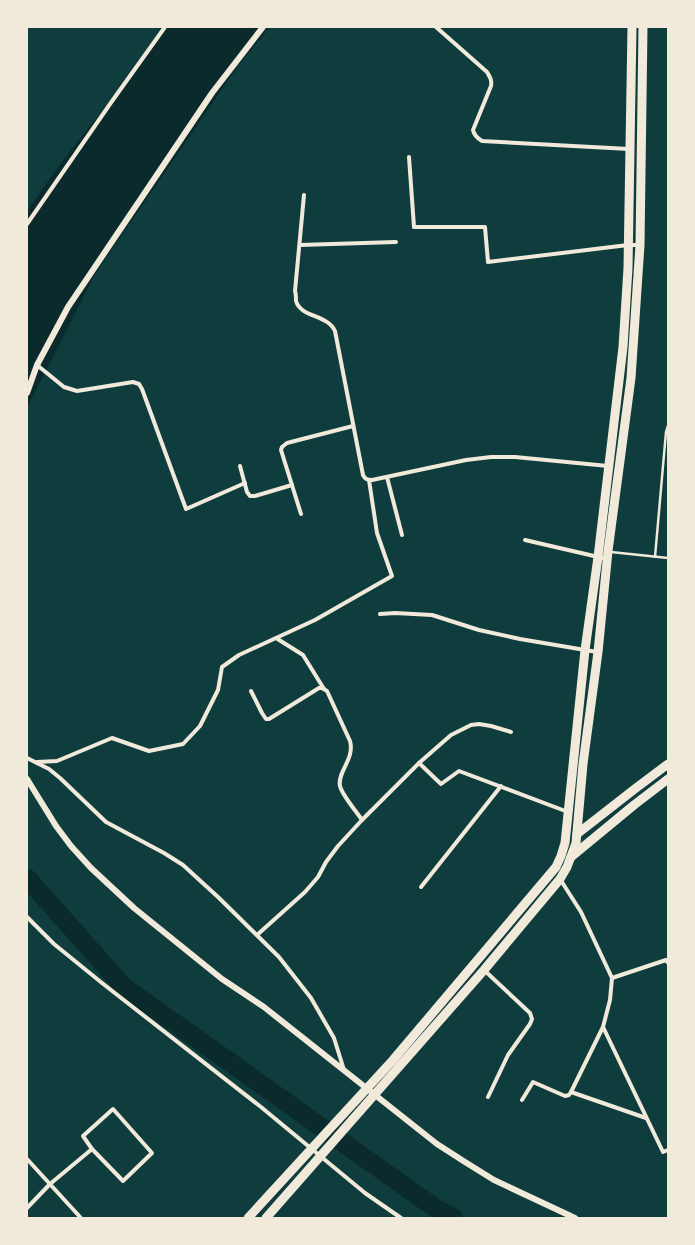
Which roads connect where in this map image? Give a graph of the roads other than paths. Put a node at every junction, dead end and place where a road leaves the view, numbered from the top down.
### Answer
1 (165, 27) edge
2 (263, 27) edge
3 (436, 27) edge
4 (632, 27) edge
5 (643, 27) edge
6 (629, 149) junction
7 (410, 157) dead end
8 (304, 196) dead end
9 (27, 224) edge
10 (396, 242) dead end
11 (300, 245) junction
12 (628, 245) junction
13 (640, 245) junction
14 (37, 365) junction
15 (27, 393) edge
16 (614, 423) junction
17 (626, 424) junction
18 (353, 426) junction
19 (668, 426) edge
20 (240, 466) dead end
21 (608, 466) junction
22 (387, 477) junction
23 (369, 480) junction
24 (244, 483) junction
25 (292, 485) junction
26 (300, 514) dead end
27 (402, 535) dead end
28 (525, 540) dead end
29 (605, 556) junction
30 (655, 557) junction
31 (668, 558) edge
32 (380, 614) dead end
33 (276, 638) junction
34 (585, 650) junction
35 (598, 652) junction
36 (324, 689) junction
37 (251, 691) dead end
38 (511, 732) dead end
39 (27, 758) edge
40 (37, 762) junction
41 (419, 763) junction
42 (668, 764) edge
43 (27, 779) edge
44 (668, 779) edge
45 (501, 786) junction
46 (569, 813) junction
47 (362, 820) junction
48 (577, 834) junction
49 (571, 857) junction
50 (560, 878) junction
51 (421, 886) dead end
52 (27, 917) edge
53 (257, 935) junction
54 (668, 963) edge
55 (484, 970) junction
56 (612, 978) junction
57 (603, 1027) junction
58 (396, 1063) junction
59 (344, 1070) junction
60 (571, 1092) junction
61 (488, 1097) dead end
62 (522, 1100) dead end
63 (646, 1118) junction
64 (92, 1149) junction
65 (668, 1150) edge
66 (27, 1158) edge
67 (50, 1184) junction
68 (27, 1208) edge
69 (268, 1216) edge
70 (80, 1218) edge
71 (248, 1218) edge
72 (401, 1218) edge
73 (575, 1218) edge

1 - 9 street
2 - 14 street
3 - 6 street
4 - 6 highway
5 - 13 highway
6 - 12 highway
7 - 12 street
8 - 11 street
10 - 11 street
11 - 18 street
12 - 13 street
12 - 16 highway
13 - 17 highway
14 - 15 street
14 - 24 street
16 - 17 highway
16 - 21 highway
17 - 29 highway
18 - 23 street
18 - 25 street
19 - 30 lane
20 - 24 street
21 - 22 street
21 - 29 highway
22 - 23 street
22 - 27 street
23 - 33 street
24 - 25 street
25 - 26 street
28 - 29 street
29 - 30 lane
29 - 34 highway
29 - 35 highway
30 - 31 lane
32 - 34 street
33 - 36 street
33 - 40 street
34 - 35 street
34 - 46 highway
35 - 48 highway
36 - 37 street
36 - 47 street
38 - 41 street
39 - 40 street
40 - 53 street
41 - 45 street
41 - 47 street
42 - 48 highway
43 - 59 street
44 - 49 highway
45 - 46 street
45 - 51 street
46 - 58 highway
47 - 53 street
48 - 49 highway
49 - 50 highway
50 - 55 highway
50 - 56 street
52 - 72 street
53 - 59 street
54 - 56 street
55 - 58 highway
55 - 61 street
56 - 57 street
57 - 60 street
57 - 63 street
58 - 69 highway
58 - 71 highway
59 - 73 street
60 - 62 street
60 - 63 street
63 - 65 street
64 - 64 street
64 - 67 street
66 - 67 street
67 - 68 street
67 - 70 street

